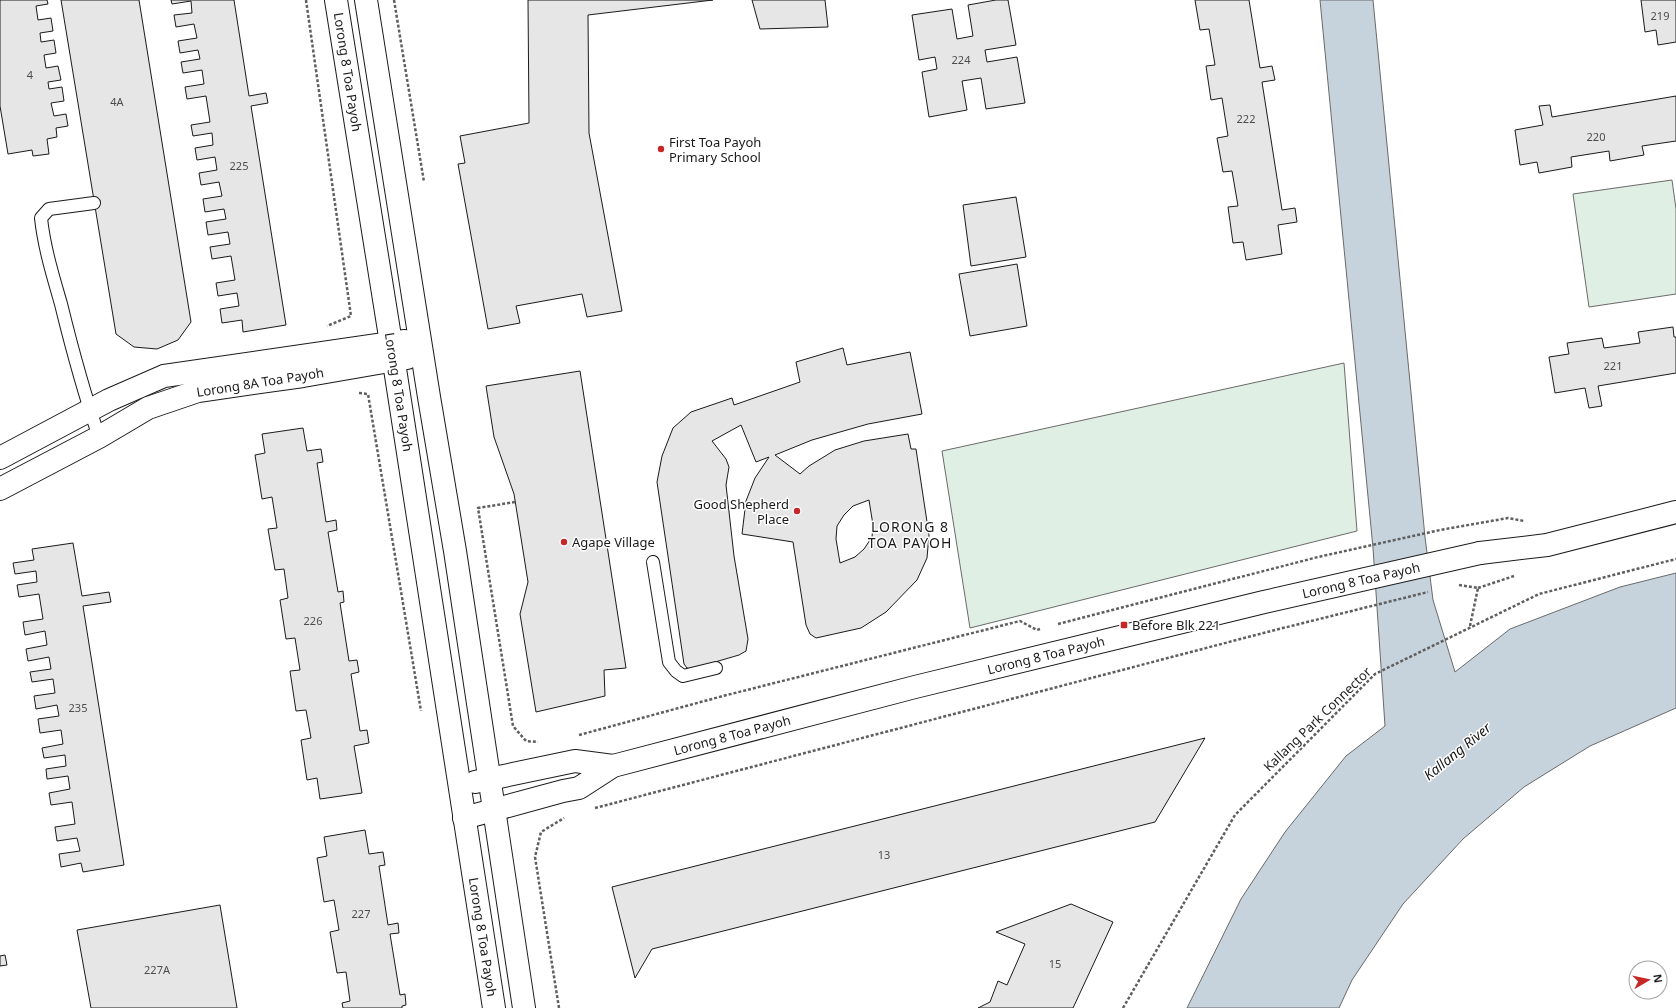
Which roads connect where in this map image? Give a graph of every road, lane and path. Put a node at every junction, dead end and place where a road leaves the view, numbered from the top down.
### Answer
1 (306, 0) edge
2 (336, 0) edge
3 (366, 0) edge
4 (394, 0) edge
5 (424, 182) dead end
6 (94, 203) dead end
7 (351, 316) dead end
8 (421, 347) junction
9 (392, 351) junction
10 (368, 394) dead end
11 (90, 410) junction
12 (99, 437) junction
13 (0, 458) edge
14 (0, 489) edge
15 (515, 502) dead end
16 (478, 508) dead end
17 (1676, 512) edge
18 (1530, 523) dead end
19 (1676, 559) edge
20 (653, 562) dead end
21 (1452, 586) dead end
22 (1430, 592) dead end
23 (1052, 626) dead end
24 (1470, 627) junction
25 (1045, 628) dead end
26 (716, 668) dead end
27 (422, 716) dead end
28 (574, 737) dead end
29 (614, 766) junction
30 (489, 779) junction
31 (459, 785) junction
32 (494, 810) junction
33 (591, 810) dead end
34 (464, 818) junction
35 (494, 1008) edge
36 (524, 1008) edge
37 (1123, 1008) edge

1 - 7 path
2 - 9 main road, Lorong 8 Toa Payoh
3 - 8 main road
4 - 5 path
6 - 11 lane
8 - 9 main road, Lorong 8A Toa Payoh
8 - 30 main road
9 - 11 main road, Lorong 8A Toa Payoh
9 - 12 main road, Lorong 8A Toa Payoh
9 - 31 main road, Lorong 8 Toa Payoh
10 - 27 path
11 - 12 lane
11 - 13 main road, Lorong 8A Toa Payoh
12 - 14 main road, Lorong 8A Toa Payoh
15 - 16 path
17 - 29 main road, Lorong 8 Toa Payoh
18 - 23 path
19 - 24 path, Kallang Park Connector
20 - 26 lane
21 - 24 path
22 - 33 path
24 - 37 path, Kallang Park Connector
25 - 28 path
29 - 30 main road, Lorong 8 Toa Payoh
29 - 32 main road, Lorong 8 Toa Payoh
30 - 31 main road, Lorong 8 Toa Payoh
30 - 32 main road
31 - 34 main road, Lorong 8 Toa Payoh
32 - 34 main road, Lorong 8 Toa Payoh
32 - 36 main road
34 - 35 main road, Lorong 8 Toa Payoh

